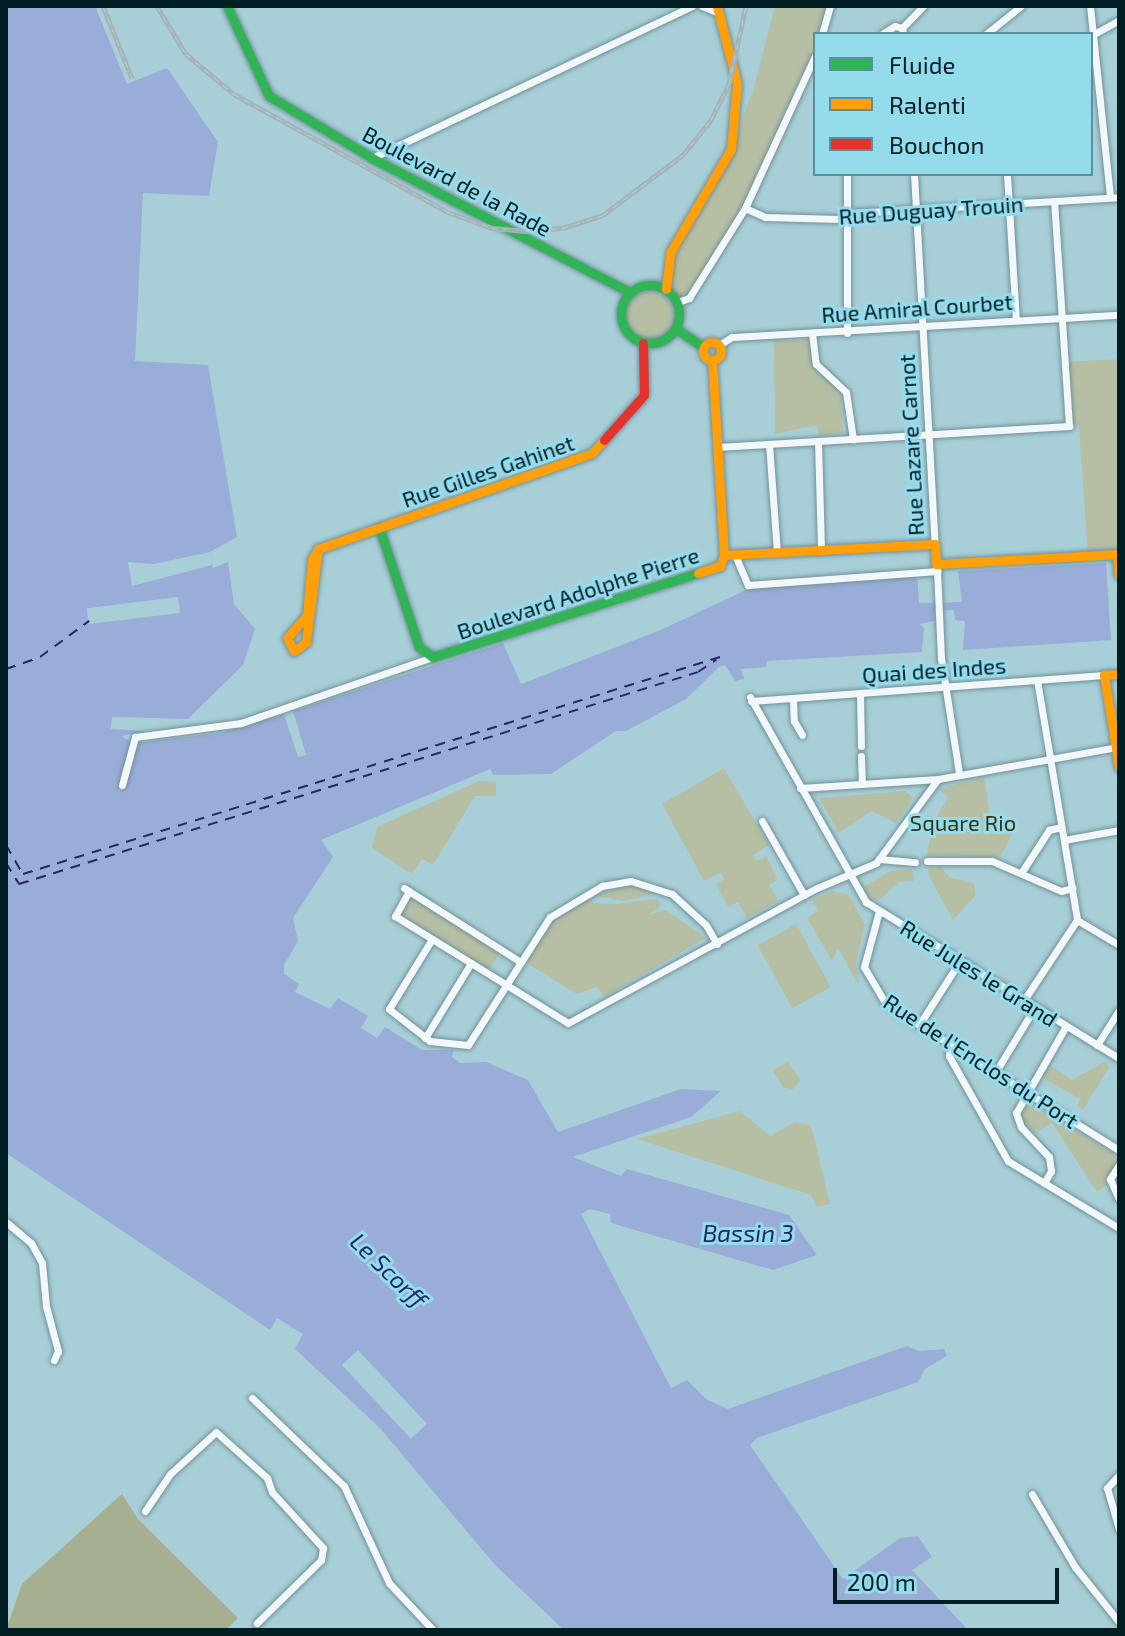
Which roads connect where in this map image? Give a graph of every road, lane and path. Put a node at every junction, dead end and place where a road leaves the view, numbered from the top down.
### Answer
1 (227, 6) edge
2 (692, 6) edge
3 (702, 6) edge
4 (830, 6) edge
5 (923, 6) edge
6 (1021, 6) edge
7 (1090, 6) edge
8 (718, 10) edge
9 (1119, 20) edge
10 (997, 30) edge
11 (902, 31) edge
12 (823, 32) edge
13 (885, 32) edge
14 (1094, 34) junction
15 (813, 60) edge
16 (372, 158) junction
17 (847, 176) edge
18 (914, 176) edge
19 (1007, 176) edge
20 (1114, 197) edge
21 (1054, 201) junction
22 (1009, 204) junction
23 (745, 208) junction
24 (917, 209) junction
25 (847, 215) junction
26 (666, 289) junction
27 (631, 293) junction
28 (678, 302) junction
29 (1119, 315) edge
30 (1060, 318) junction
31 (1016, 320) junction
32 (923, 326) junction
33 (675, 328) junction
34 (812, 333) junction
35 (847, 333) junction
36 (643, 343) junction
37 (719, 345) junction
38 (703, 347) junction
39 (712, 360) junction
40 (928, 435) junction
41 (853, 439) junction
42 (818, 441) junction
43 (769, 444) junction
44 (717, 447) junction
45 (379, 527) junction
46 (935, 544) junction
47 (318, 549) junction
48 (821, 551) junction
49 (777, 553) junction
50 (1118, 554) edge
51 (729, 555) junction
52 (937, 568) junction
53 (1119, 575) edge
54 (433, 657) junction
55 (1119, 674) edge
56 (1104, 675) junction
57 (1037, 680) junction
58 (945, 687) junction
59 (860, 694) junction
60 (793, 698) junction
61 (751, 699) joint
62 (802, 735) dead end
63 (861, 746) dead end
64 (1117, 747) edge
65 (861, 756) dead end
66 (1047, 758) junction
67 (1119, 767) edge
68 (959, 773) junction
69 (938, 779) junction
70 (862, 784) junction
71 (122, 785) dead end
72 (800, 788) junction
73 (762, 821) dead end
74 (1061, 827) junction
75 (1119, 830) edge
76 (1064, 840) junction
77 (879, 859) junction
78 (927, 861) dead end
79 (915, 862) dead end
80 (1023, 870) junction
81 (850, 876) junction
82 (1073, 888) junction
83 (804, 895) junction
84 (879, 911) junction
85 (1077, 920) junction
86 (432, 939) junction
87 (717, 944) junction
88 (1119, 945) edge
89 (519, 961) junction
90 (960, 961) junction
91 (471, 963) junction
92 (508, 986) junction
93 (1024, 1000) junction
94 (1035, 1007) junction
95 (1119, 1010) edge
96 (919, 1025) junction
97 (1066, 1026) junction
98 (425, 1038) junction
99 (950, 1045) junction
100 (1097, 1045) junction
101 (1119, 1058) edge
102 (995, 1073) junction
103 (1026, 1093) junction
104 (1119, 1150) edge
105 (1119, 1165) edge
106 (1044, 1183) junction
107 (1119, 1199) edge
108 (6, 1222) edge
109 (1119, 1228) edge
110 (54, 1360) dead end
111 (252, 1398) dead end
112 (1119, 1475) edge
113 (1032, 1494) dead end
114 (145, 1511) dead end
115 (1119, 1529) edge
116 (1119, 1622) edge
117 (257, 1623) dead end
118 (433, 1630) edge

1 - 16 street, Boulevard de la Rade
2 - 16 street
3 - 8 street
4 - 12 street
5 - 11 street
6 - 10 street
7 - 14 street
8 - 26 street
9 - 14 street
11 - 13 street
14 - 20 street
15 - 23 street
16 - 27 street, Boulevard de la Rade
17 - 25 street
18 - 24 street, Rue Lazare Carnot
19 - 22 street
20 - 21 street, Rue Duguay Trouin
21 - 22 street, Rue Duguay Trouin
21 - 30 street
22 - 24 street, Rue Duguay Trouin
22 - 31 street
23 - 25 street, Rue Duguay Trouin
23 - 28 street
24 - 25 street, Rue Duguay Trouin
24 - 32 street, Rue Lazare Carnot
25 - 35 street
26 - 27 street
26 - 28 street
27 - 36 street
28 - 33 street
29 - 30 street, Rue Amiral Courbet
30 - 31 street, Rue Amiral Courbet
30 - 40 street
31 - 32 street, Rue Amiral Courbet
32 - 35 street, Rue Amiral Courbet
32 - 40 street, Rue Lazare Carnot
33 - 36 street
33 - 38 street
34 - 35 street, Rue Amiral Courbet
34 - 37 street, Rue Amiral Courbet
34 - 41 street
36 - 45 street, Rue Gilles Gahinet
37 - 38 street
37 - 39 street
38 - 39 street
39 - 44 street, Boulevard Adolphe Pierre
40 - 41 street
40 - 46 street, Rue Lazare Carnot
41 - 42 street
42 - 43 street
42 - 48 street
43 - 44 street
43 - 49 street
44 - 51 street, Boulevard Adolphe Pierre
45 - 47 street, Rue Gilles Gahinet
45 - 54 street
46 - 48 street
46 - 52 street, Rue Lazare Carnot
47 - 47 street
48 - 49 street
49 - 51 street
50 - 52 street
50 - 53 street
51 - 52 street
51 - 54 street, Boulevard Adolphe Pierre
52 - 58 street
54 - 71 street
55 - 56 street, Quai des Indes
56 - 57 street, Quai des Indes
56 - 64 street
57 - 58 street, Quai des Indes
57 - 66 street
58 - 59 street, Quai des Indes
58 - 68 street
59 - 60 street, Quai des Indes
59 - 63 street
60 - 61 street, Quai des Indes
60 - 62 street
61 - 72 street, Rue Jules le Grand
64 - 66 street
64 - 67 street
65 - 70 street
66 - 68 street
66 - 74 street
68 - 69 street
69 - 70 street
69 - 77 street
70 - 72 street
72 - 81 street, Rue Jules le Grand
73 - 83 street
74 - 76 street
74 - 80 street
75 - 76 street
76 - 82 street
77 - 79 street
77 - 81 street
78 - 80 street
80 - 82 street
81 - 83 street
81 - 84 street, Rue Jules le Grand
82 - 85 street
83 - 87 street
84 - 90 street, Rue Jules le Grand
84 - 96 street, Rue de l'Enclos du Port
85 - 88 street
85 - 93 street
86 - 89 street
86 - 91 street
86 - 98 street
87 - 89 street
87 - 92 street
89 - 92 street
90 - 93 street, Rue Jules le Grand
90 - 96 street
91 - 92 street
91 - 98 street
92 - 98 street
93 - 94 street, Rue Jules le Grand
94 - 97 street, Rue Jules le Grand
94 - 102 street
95 - 100 street
96 - 99 street, Rue de l'Enclos du Port
97 - 100 street, Rue Jules le Grand
97 - 103 street
99 - 102 street, Rue de l'Enclos du Port
99 - 106 street
100 - 101 street, Rue Jules le Grand
102 - 103 street, Rue de l'Enclos du Port
103 - 104 street, Rue de l'Enclos du Port
103 - 106 street
105 - 107 street
106 - 109 street
108 - 110 street
111 - 118 street
112 - 115 street
113 - 116 street
114 - 117 street

